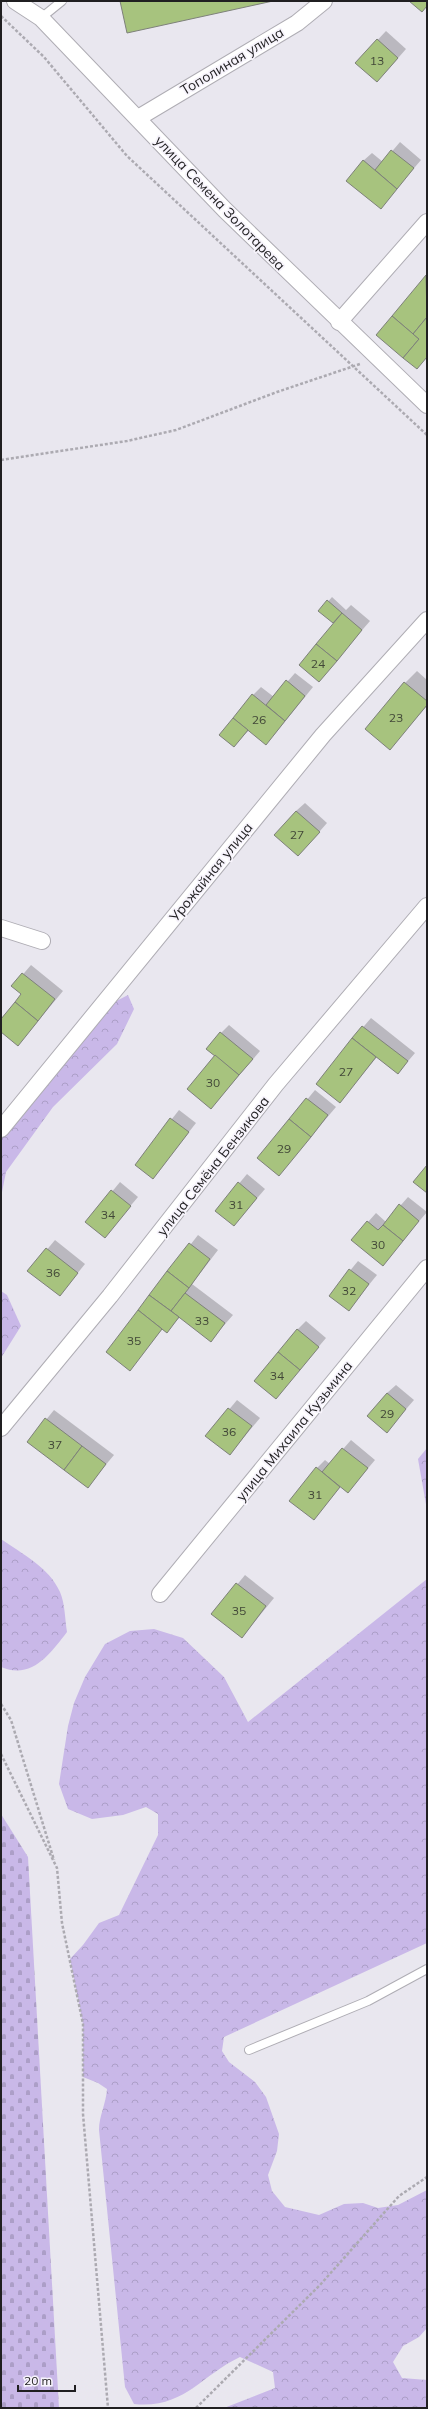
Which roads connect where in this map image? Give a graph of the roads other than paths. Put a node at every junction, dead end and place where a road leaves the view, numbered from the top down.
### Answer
1 (15, 1) edge
2 (62, 1) edge
3 (324, 1) edge
4 (41, 18) junction
5 (138, 118) junction
6 (427, 222) edge
7 (339, 322) junction
8 (427, 405) edge
9 (427, 620) edge
10 (427, 906) edge
11 (1, 928) edge
12 (42, 941) dead end
13 (1, 1129) edge
14 (427, 1268) edge
15 (1, 1428) edge
16 (160, 1594) dead end
17 (427, 1969) edge
18 (249, 2050) dead end

1 - 4 street, улица Семена Золотарева
2 - 4 lane
3 - 5 street, Тополиная улица
4 - 5 street, улица Семена Золотарева
5 - 7 street, улица Семена Золотарева
6 - 7 street
7 - 8 street, улица Семена Золотарева
9 - 13 street, Урожайная улица
10 - 15 street, улица Семёна Бензикова
11 - 12 street
14 - 16 street, улица Михаила Кузьмина
17 - 18 lane

